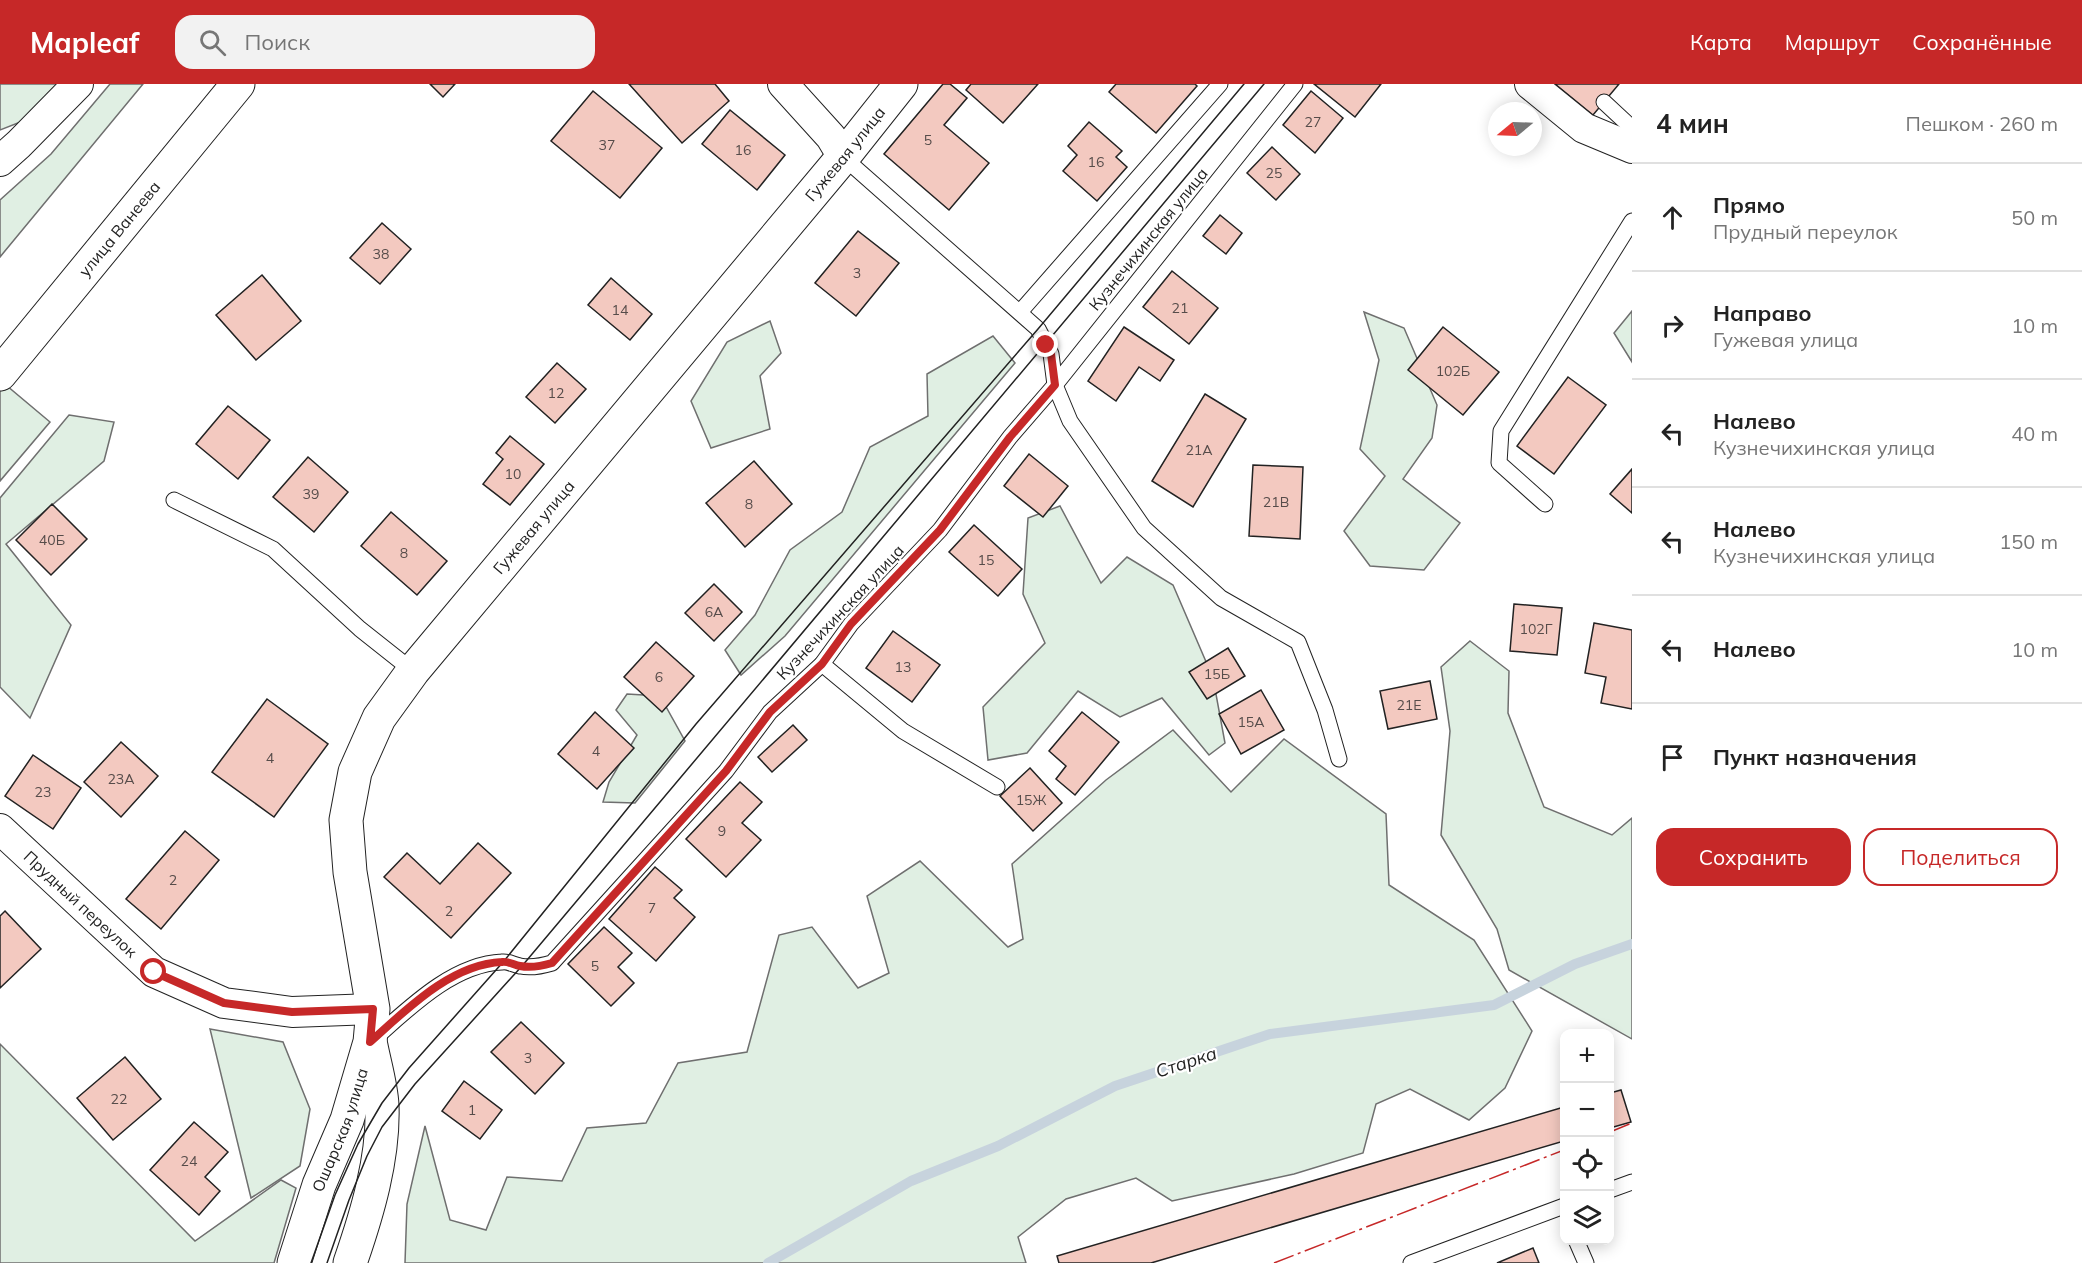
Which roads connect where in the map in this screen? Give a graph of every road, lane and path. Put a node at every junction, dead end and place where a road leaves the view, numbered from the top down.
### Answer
1 (78, 84) edge
2 (238, 84) edge
3 (901, 84) edge
4 (1220, 84) edge
5 (1295, 84) edge
6 (1530, 84) edge
7 (784, 85) edge
8 (1604, 102) dead end
9 (1632, 129) edge
10 (1632, 148) edge
11 (843, 157) junction
12 (0, 161) edge
13 (1632, 222) edge
14 (1020, 312) junction
15 (0, 374) edge
16 (1055, 385) junction
17 (174, 500) dead end
18 (1545, 504) dead end
19 (822, 664) junction
20 (413, 671) junction
21 (1339, 759) dead end
22 (997, 787) dead end
23 (0, 829) edge
24 (373, 1009) junction
25 (370, 1042) junction
26 (1632, 1182) edge
27 (1614, 1189) edge
28 (1560, 1211) edge
29 (1577, 1245) edge
30 (294, 1263) edge
31 (350, 1263) edge
32 (1411, 1263) edge
33 (1586, 1263) edge

1 - 12 street
2 - 15 street, улица Ванеева
3 - 11 street, Гужевая улица
4 - 14 lane
5 - 16 lane, Кузнечихинская улица
6 - 10 street
7 - 11 street
8 - 9 lane
11 - 14 lane
11 - 20 street, Гужевая улица
13 - 18 lane
14 - 16 lane
16 - 19 lane, Кузнечихинская улица
16 - 21 lane
17 - 20 lane
19 - 22 lane
19 - 25 lane, Кузнечихинская улица
20 - 24 street, Гужевая улица
23 - 24 street, Прудный переулок
24 - 25 street, Гужевая улица
25 - 30 street, Ошарская улица
25 - 31 street, Ошарская улица
26 - 27 lane
28 - 32 lane
29 - 33 lane

